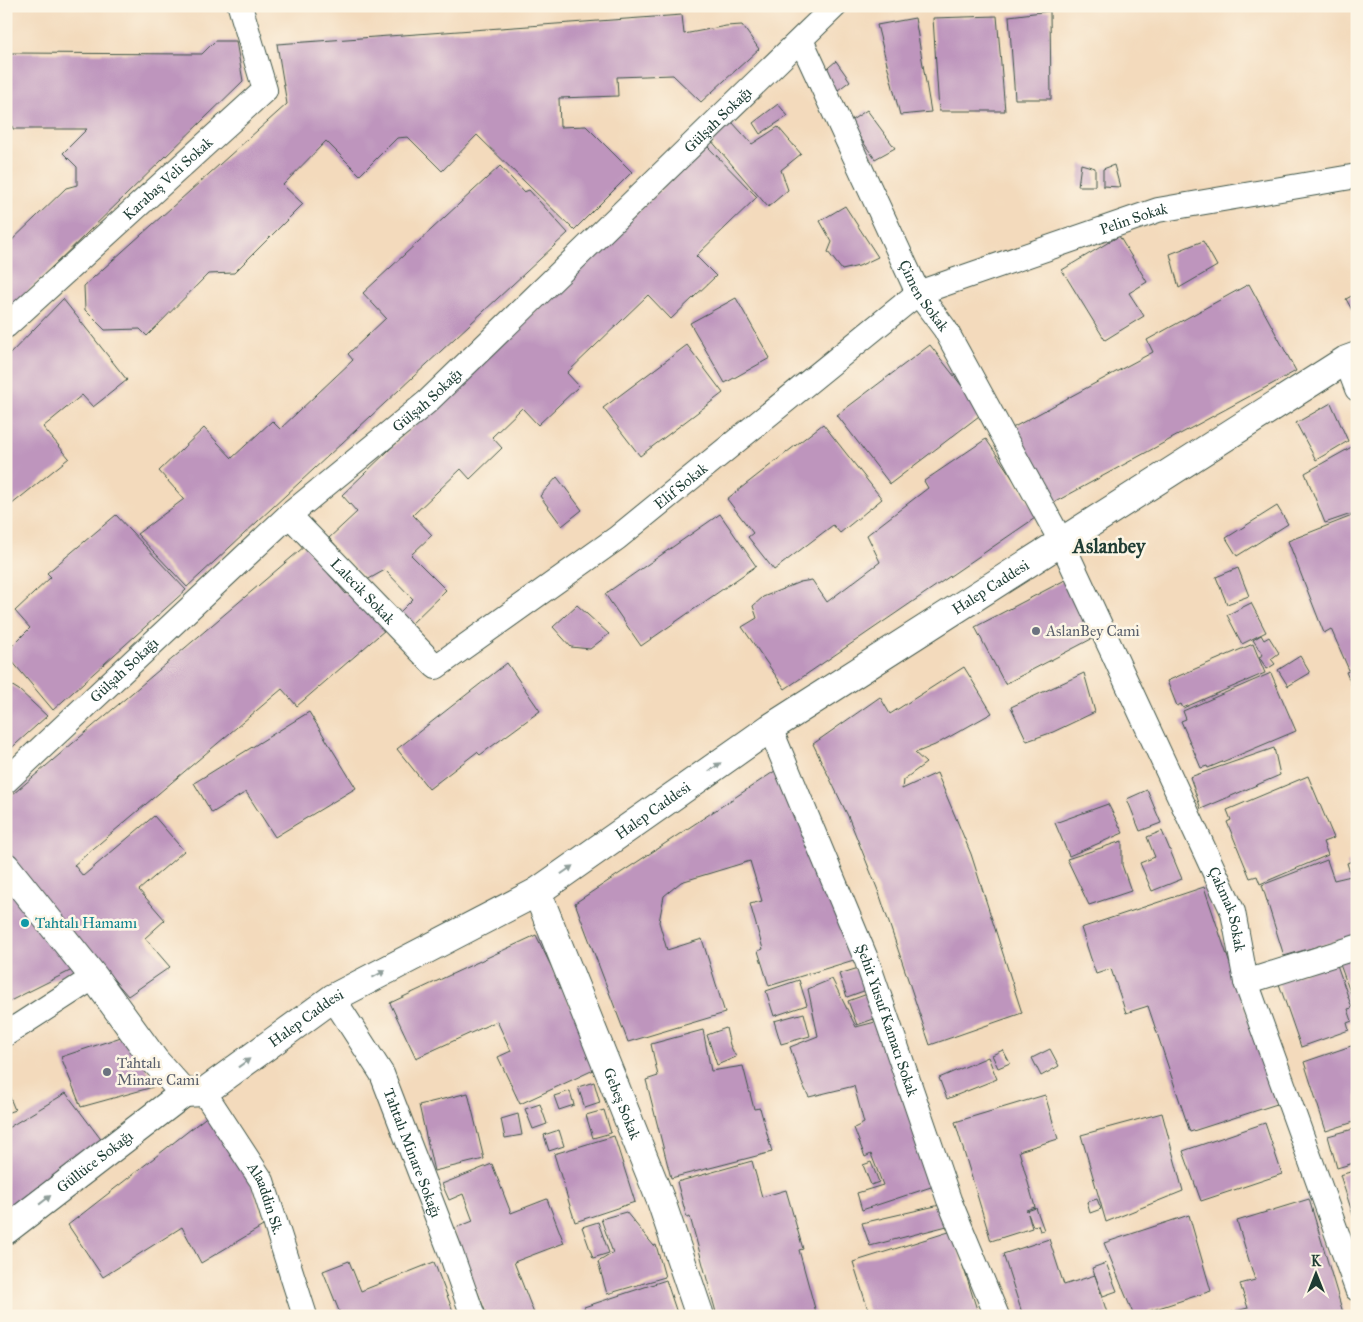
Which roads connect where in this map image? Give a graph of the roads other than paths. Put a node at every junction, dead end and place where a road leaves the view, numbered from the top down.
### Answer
1 (240, 6) edge
2 (835, 6) edge
3 (801, 40) junction
4 (1357, 176) edge
5 (918, 293) junction
6 (6, 326) edge
7 (1351, 358) edge
8 (1357, 389) edge
9 (289, 514) junction
10 (1062, 543) junction
11 (436, 667) joint
12 (770, 728) junction
13 (6, 781) edge
14 (6, 867) edge
15 (537, 892) junction
16 (1357, 947) edge
17 (94, 977) junction
18 (1246, 982) junction
19 (333, 998) junction
20 (6, 1034) edge
21 (194, 1092) junction
22 (6, 1230) edge
23 (1357, 1289) edge
24 (305, 1316) edge
25 (473, 1316) edge
26 (700, 1316) edge
27 (997, 1316) edge

1 - 6 street, Karabaş Veli Sokak
2 - 3 street, Gülşah Sokağı
3 - 5 street, Çimen Sokak
3 - 9 street, Gülşah Sokağı
4 - 5 street, Pelin Sokak
5 - 10 street, Çimen Sokak
5 - 11 street, Elif Sokak
7 - 8 street
7 - 10 street, Halep Caddesi
9 - 11 street, Lalecik Sokak
9 - 13 street, Gülşah Sokağı
10 - 12 street, Halep Caddesi
10 - 18 street, Çakmak Sokak
15 -> 12 street, Halep Caddesi
12 - 27 street, Şehit Yusuf Kamacı Sokak
14 - 17 street
19 -> 15 street, Halep Caddesi
15 - 26 street, Gebeş Sokak
16 - 18 street
17 - 20 street
17 - 21 street
18 - 23 street, Çakmak Sokak
21 -> 19 street, Halep Caddesi
19 - 25 street, Tahtalı Minare Sokağı
22 -> 21 street, Güllüce Sokağı
21 - 24 street, Alaaddin Sk.

